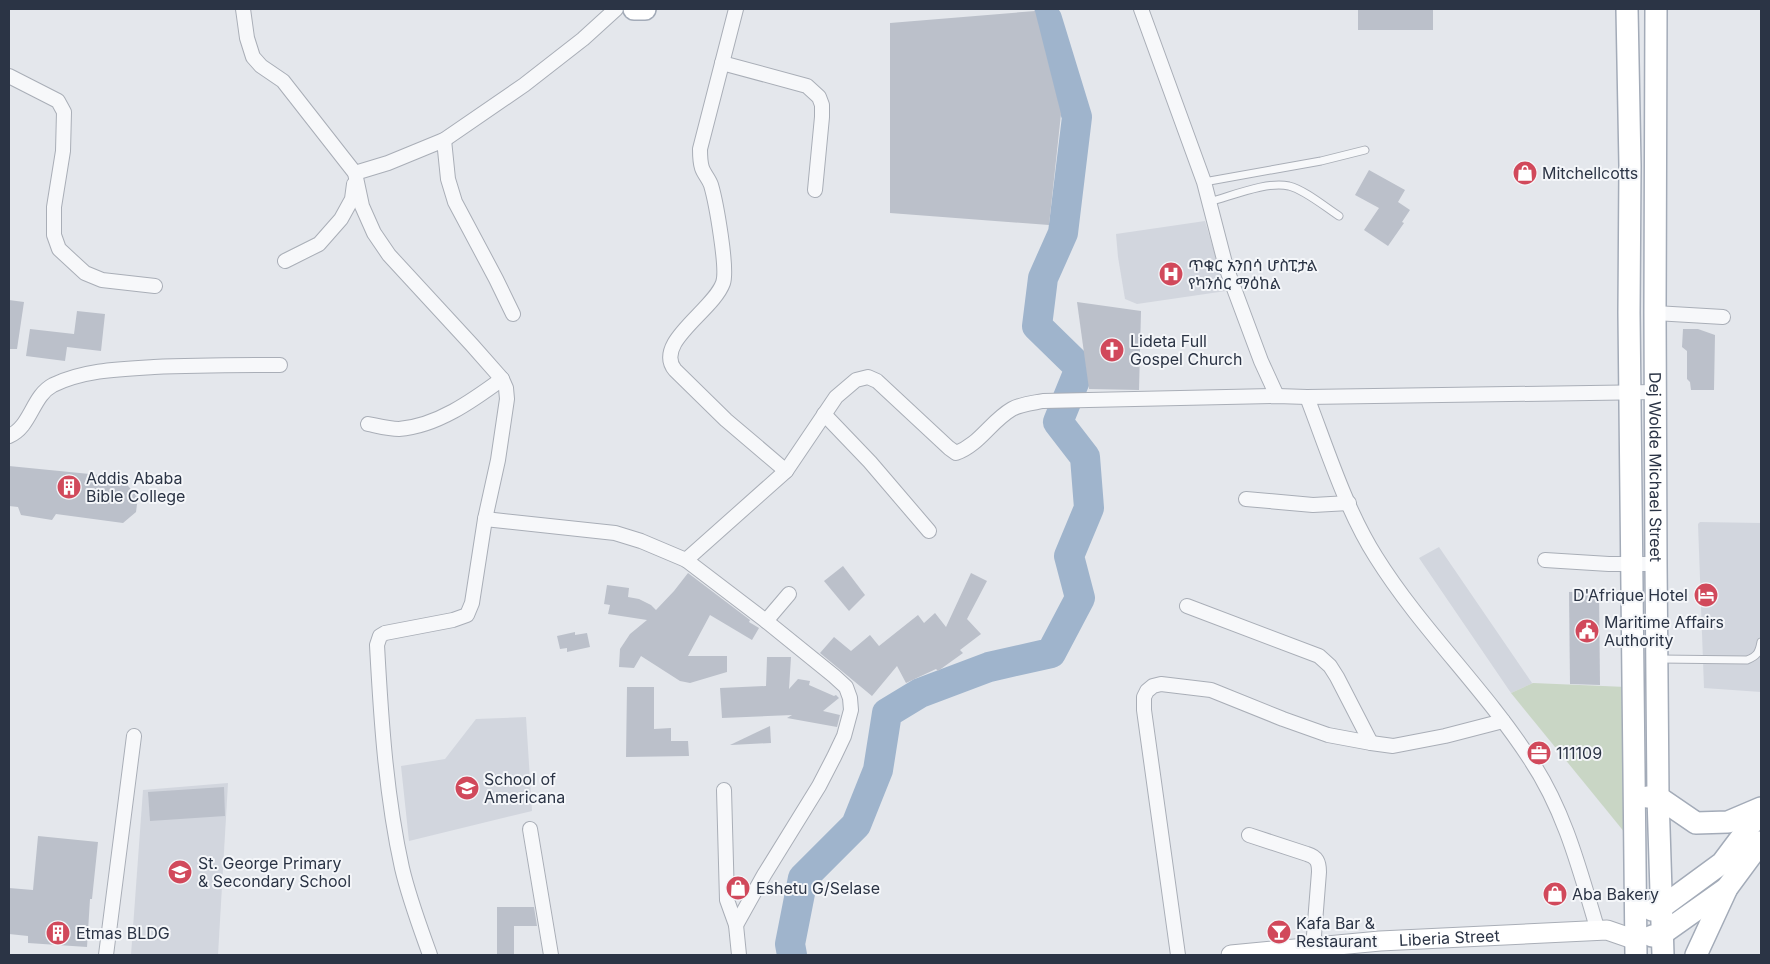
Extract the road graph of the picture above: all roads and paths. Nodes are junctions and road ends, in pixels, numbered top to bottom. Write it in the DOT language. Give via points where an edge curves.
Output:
graph roads {
  1 [pos="243,9"];
  2 [pos="616,9"];
  3 [pos="634,9"];
  4 [pos="640,9"];
  5 [pos="645,9"];
  6 [pos="736,9"];
  7 [pos="1142,9"];
  8 [pos="1627,9"];
  9 [pos="1656,9"];
  10 [pos="722,63"];
  11 [pos="9,76"];
  12 [pos="444,140"];
  13 [pos="1365,150"];
  14 [pos="355,173"];
  15 [pos="1204,182"];
  16 [pos="815,190"];
  17 [pos="1209,202"];
  18 [pos="1339,216"];
  19 [pos="285,261"];
  20 [pos="155,286"];
  21 [pos="1655,313"];
  22 [pos="513,314"];
  23 [pos="1723,316"];
  24 [pos="280,365"];
  25 [pos="502,379"];
  26 [pos="1630,392"];
  27 [pos="1656,392"];
  28 [pos="1277,396"];
  29 [pos="1307,397"];
  30 [pos="824,414"];
  31 [pos="368,424"];
  32 [pos="9,436"];
  33 [pos="786,471"];
  34 [pos="1246,499"];
  35 [pos="1349,503"];
  36 [pos="485,518"];
  37 [pos="929,531"];
  38 [pos="686,560"];
  39 [pos="1545,560"];
  40 [pos="1633,564"];
  41 [pos="1656,564"];
  42 [pos="789,594"];
  43 [pos="1187,606"];
  44 [pos="766,621"];
  45 [pos="1761,642"];
  46 [pos="1657,659"];
  47 [pos="1503,721"];
  48 [pos="134,736"];
  49 [pos="1372,743"];
  50 [pos="724,790"];
  51 [pos="1634,797"];
  52 [pos="1658,797"];
  53 [pos="1761,810"];
  54 [pos="530,829"];
  55 [pos="1249,835"];
  56 [pos="1761,842"];
  57 [pos="1727,888"];
  58 [pos="1662,907"];
  59 [pos="1636,915"];
  60 [pos="736,925"];
  61 [pos="1603,930"];
  62 [pos="1662,934"];
  63 [pos="1636,947"];
  64 [pos="1312,948"];
  65 [pos="106,955"];
  66 [pos="430,955"];
  67 [pos="551,955"];
  68 [pos="739,955"];
  69 [pos="1178,955"];
  70 [pos="1231,955"];
  71 [pos="1663,955"];
  72 [pos="1696,955"];
  1 -- 14 [label="street" via="253,57 283,81"];
  2 -- 12 [label="street" via="546,68"];
  3 -- 4 [label="main road"];
  4 -- 5 [label="main road"];
  6 -- 10 [label="street"];
  7 -- 15 [label="street"];
  8 -- 26 [label="main road, Dej Wolde Michael Street"];
  9 -- 21 [label="main road, Dej Wolde Michael Street"];
  10 -- 16 [label="street" via="807,86 819,97 822,117"];
  10 -- 33 [label="street" via="700,160 711,185 724,260 723,284 712,302 673,344 670,364 726,420"];
  11 -- 20 [label="street" via="58,100 64,112 63,150 54,207 54,235 59,249 85,273 102,280"];
  12 -- 14 [label="street"];
  12 -- 22 [label="street" via="448,179 455,202"];
  13 -- 15 [label="lane" via="1321,162"];
  14 -- 19 [label="street" via="352,199 341,218 319,244"];
  14 -- 25 [label="street" via="362,206 374,233 389,255"];
  15 -- 17 [label="street"];
  17 -- 18 [label="lane" via="1270,185 1289,186"];
  17 -- 28 [label="street" via="1226,267"];
  21 -- 23 [label="street"];
  21 -- 27 [label="main road, Dej Wolde Michael Street"];
  24 -- 32 [label="street" via="114,369 69,379 50,386 36,401 23,424"];
  25 -- 31 [label="street" via="472,400 422,424 396,429"];
  25 -- 36 [label="street" via="506,399 498,460"];
  26 -- 27 [label="street"];
  26 -- 29 [label="street"];
  26 -- 40 [label="main road, Dej Wolde Michael Street"];
  27 -- 41 [label="main road, Dej Wolde Michael Street"];
  28 -- 29 [label="street"];
  28 -- 30 [label="street" via="1043,401 1013,408 972,444 956,453 877,381 868,377 848,386"];
  29 -- 35 [label="street"];
  30 -- 33 [label="street"];
  30 -- 37 [label="street"];
  33 -- 38 [label="street"];
  34 -- 35 [label="street" via="1312,505"];
  35 -- 47 [label="street" via="1376,556 1402,594"];
  36 -- 38 [label="street" via="615,533"];
  36 -- 66 [label="street" via="472,603 467,615 385,633 377,645 382,722 402,869"];
  38 -- 44 [label="street"];
  39 -- 40 [label="street"];
  40 -- 41 [label="street"];
  40 -- 51 [label="main road, Dej Wolde Michael Street"];
  41 -- 46 [label="main road, Dej Wolde Michael Street"];
  42 -- 44 [label="street"];
  43 -- 49 [label="street" via="1319,656 1337,677"];
  44 -- 60 [label="street" via="846,687 851,710 844,736 819,786"];
  45 -- 46 [label="lane" via="1759,653 1747,660"];
  46 -- 52 [label="main road, Dej Wolde Michael Street"];
  47 -- 49 [label="street" via="1412,743 1393,746"];
  47 -- 61 [label="street" via="1531,759 1557,806"];
  48 -- 65 [label="street"];
  49 -- 69 [label="street" via="1328,734 1211,690 1161,684 1147,691 1144,710"];
  50 -- 60 [label="street" via="726,892"];
  51 -- 52 [label="main road"];
  51 -- 59 [label="main road, Dej Wolde Michael Street"];
  52 -- 53 [label="main road" via="1696,823 1728,822"];
  52 -- 58 [label="main road, Dej Wolde Michael Street"];
  53 -- 58 [label="main road" via="1722,863"];
  54 -- 67 [label="street"];
  55 -- 64 [label="street" via="1315,856 1318,860"];
  56 -- 57 [label="main road"];
  57 -- 62 [label="main road"];
  57 -- 72 [label="main road"];
  58 -- 59 [label="main road"];
  58 -- 62 [label="main road, Dej Wolde Michael Street"];
  59 -- 61 [label="street, Liberia Street"];
  59 -- 63 [label="main road, Dej Wolde Michael Street"];
  60 -- 68 [label="street"];
  61 -- 63 [label="street, Liberia Street"];
  61 -- 64 [label="street, Liberia Street" via="1380,941"];
  62 -- 63 [label="main road"];
  62 -- 71 [label="main road, Dej Wolde Michael Street"];
  64 -- 70 [label="street, Liberia Street"];
}
